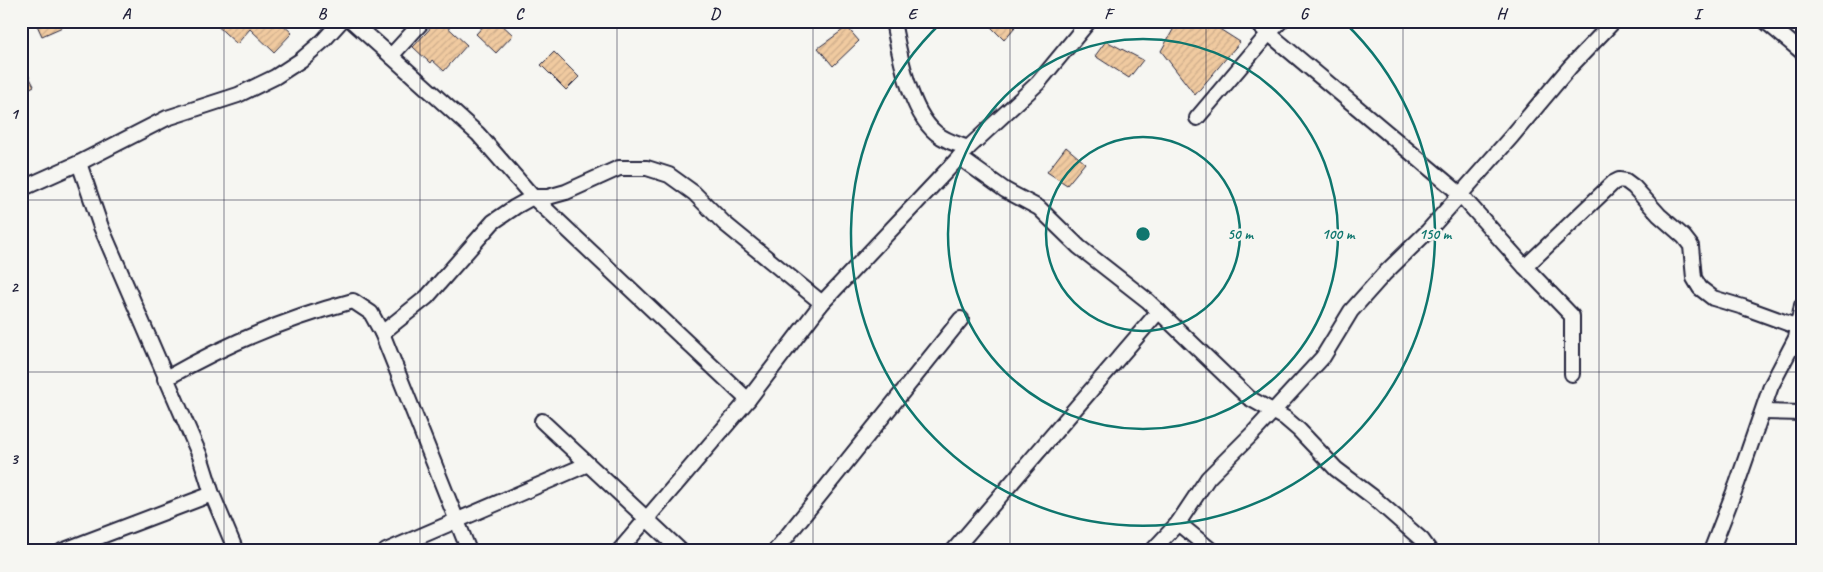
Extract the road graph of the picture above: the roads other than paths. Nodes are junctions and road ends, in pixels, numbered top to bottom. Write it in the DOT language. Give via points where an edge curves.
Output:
graph roads {
  1 [pos="341,21"];
  2 [pos="352,21"];
  3 [pos="423,21"];
  4 [pos="893,21"];
  5 [pos="1089,21"];
  6 [pos="1254,21"];
  7 [pos="1281,21"];
  8 [pos="1614,21"];
  9 [pos="1765,21"];
  10 [pos="1269,33"];
  11 [pos="1802,52"];
  12 [pos="391,56"];
  13 [pos="1197,118"];
  14 [pos="963,153"];
  15 [pos="79,163"];
  16 [pos="21,189"];
  17 [pos="1459,193"];
  18 [pos="533,197"];
  19 [pos="1525,267"];
  20 [pos="822,303"];
  21 [pos="1802,305"];
  22 [pos="1159,311"];
  23 [pos="960,319"];
  24 [pos="1798,327"];
  25 [pos="382,333"];
  26 [pos="1572,374"];
  27 [pos="165,379"];
  28 [pos="748,400"];
  29 [pos="1271,412"];
  30 [pos="1764,412"];
  31 [pos="1802,413"];
  32 [pos="542,421"];
  33 [pos="588,464"];
  34 [pos="212,494"];
  35 [pos="647,519"];
  36 [pos="457,520"];
  37 [pos="1178,523"];
  38 [pos="62,551"];
  39 [pos="236,551"];
  40 [pos="386,551"];
  41 [pos="469,551"];
  42 [pos="619,551"];
  43 [pos="681,551"];
  44 [pos="775,551"];
  45 [pos="953,551"];
  46 [pos="1152,551"];
  47 [pos="1212,551"];
  48 [pos="1430,551"];
  49 [pos="1711,551"];
  1 -- 15 [label="street" via="301,60 275,77 238,95 167,118"];
  2 -- 12 [label="street"];
  3 -- 12 [label="street"];
  4 -- 14 [label="street" via="902,68 918,109 936,133"];
  5 -- 14 [label="street" via="1038,83"];
  6 -- 10 [label="street"];
  7 -- 10 [label="street"];
  8 -- 17 [label="street"];
  9 -- 11 [label="street"];
  10 -- 13 [label="street"];
  10 -- 17 [label="street"];
  12 -- 18 [label="street" via="478,134"];
  14 -- 20 [label="street"];
  14 -- 22 [label="street" via="1005,190 1039,208 1079,247"];
  15 -- 16 [label="street"];
  15 -- 27 [label="street" via="101,227"];
  17 -- 19 [label="street"];
  17 -- 29 [label="street" via="1351,311 1323,357"];
  18 -- 20 [label="street" via="566,192 619,168 646,168 669,175"];
  18 -- 25 [label="street" via="494,222 427,297"];
  18 -- 28 [label="street"];
  19 -- 24 [label="street" via="1613,183 1626,180 1691,246 1694,278 1700,288 1713,298"];
  19 -- 26 [label="street" via="1572,316"];
  20 -- 28 [label="street"];
  21 -- 24 [label="street"];
  22 -- 29 [label="street" via="1249,398"];
  22 -- 45 [label="street"];
  23 -- 44 [label="street"];
  24 -- 30 [label="street" via="1796,338 1771,386"];
  25 -- 27 [label="street" via="371,313 353,301 225,348"];
  25 -- 36 [label="street"];
  27 -- 34 [label="street" via="200,456"];
  28 -- 35 [label="street"];
  29 -- 37 [label="street" via="1208,478"];
  29 -- 48 [label="street" via="1285,418 1299,430 1336,469 1373,497"];
  30 -- 31 [label="street"];
  30 -- 49 [label="street"];
  32 -- 33 [label="street"];
  33 -- 35 [label="street"];
  33 -- 36 [label="street"];
  34 -- 38 [label="street"];
  34 -- 39 [label="street"];
  35 -- 42 [label="street"];
  35 -- 43 [label="street"];
  36 -- 40 [label="street"];
  36 -- 41 [label="street"];
  37 -- 46 [label="street"];
  37 -- 47 [label="street"];
}
